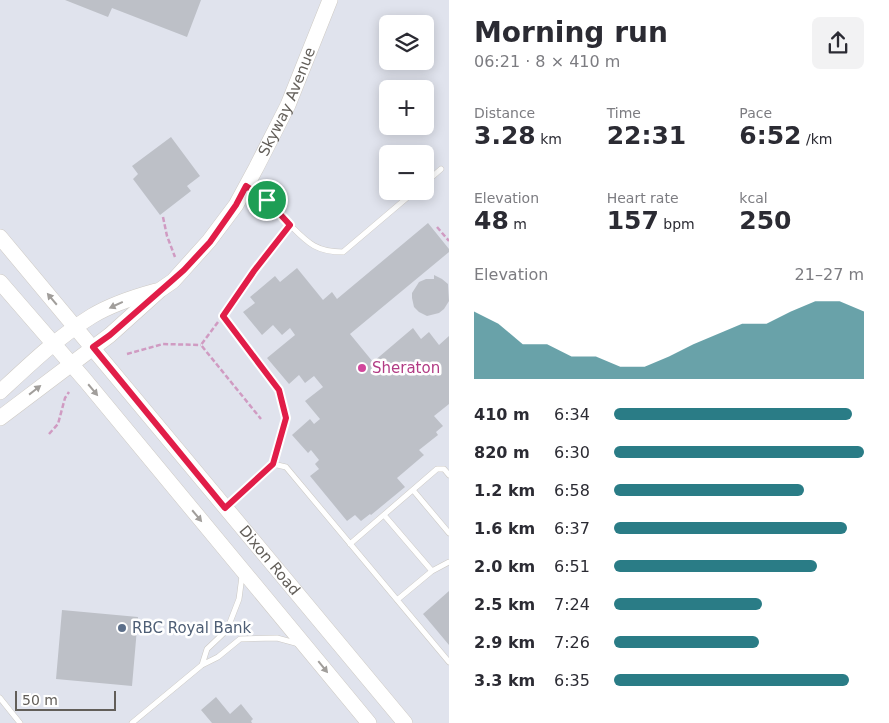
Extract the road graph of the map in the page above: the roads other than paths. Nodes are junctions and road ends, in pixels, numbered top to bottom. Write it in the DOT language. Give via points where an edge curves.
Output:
graph roads {
  1 [pos="330,0"];
  2 [pos="441,169"];
  3 [pos="434,175"];
  4 [pos="246,186"];
  5 [pos="404,200"];
  6 [pos="290,225"];
  7 [pos="0,236"];
  8 [pos="0,282"];
  9 [pos="160,290"];
  10 [pos="76,328"];
  11 [pos="52,344"];
  12 [pos="93,347"];
  13 [pos="70,364"];
  14 [pos="0,392"];
  15 [pos="0,418"];
  16 [pos="273,464"];
  17 [pos="449,475"];
  18 [pos="413,490"];
  19 [pos="225,508"];
  20 [pos="384,514"];
  21 [pos="449,533"];
  22 [pos="350,544"];
  23 [pos="449,562"];
  24 [pos="243,570"];
  25 [pos="432,571"];
  26 [pos="397,600"];
  27 [pos="307,647"];
  28 [pos="449,662"];
  29 [pos="202,665"];
  30 [pos="0,698"];
  31 [pos="20,723"];
  32 [pos="132,723"];
  33 [pos="369,723"];
  34 [pos="405,723"];
  1 -- 4 [label="main road, Skyway Avenue" via="288,105"];
  2 -- 3 [label="lane"];
  4 -- 6 [label="lane" via="267,200"];
  4 -- 9 [label="main road, Skyway Avenue" via="210,242"];
  5 -- 6 [label="lane" via="343,252 316,248"];
  6 -- 16 [label="lane" via="223,316 279,390 286,418"];
  10 -- 7 [label="main road, Dixon Road, one-way"];
  8 -- 11 [label="main road, Dixon Road"];
  9 -- 10 [label="main road, Skyway Avenue, one-way" via="130,298 92,316"];
  9 -- 12 [label="main road, Skyway Avenue"];
  10 -- 11 [label="main road, Skyway Avenue"];
  10 -- 12 [label="main road, Dixon Road"];
  11 -- 13 [label="main road, Dixon Road"];
  11 -- 14 [label="main road, Skyway Avenue"];
  12 -- 13 [label="main road, Skyway Avenue"];
  12 -- 19 [label="main road, Dixon Road"];
  15 -- 13 [label="main road, Skyway Avenue, one-way"];
  13 -- 24 [label="main road, Dixon Road, one-way"];
  16 -- 19 [label="lane"];
  16 -- 22 [label="lane" via="286,467"];
  17 -- 18 [label="lane" via="444,469 437,469"];
  18 -- 20 [label="lane"];
  18 -- 21 [label="lane"];
  19 -- 34 [label="main road, Dixon Road"];
  20 -- 22 [label="lane"];
  20 -- 25 [label="lane"];
  22 -- 26 [label="lane"];
  23 -- 25 [label="lane"];
  24 -- 27 [label="main road, Dixon Road"];
  24 -- 29 [label="lane" via="239,599 227,630 207,649"];
  25 -- 26 [label="lane"];
  26 -- 28 [label="lane"];
  27 -- 29 [label="lane" via="277,638 240,639"];
  27 -- 33 [label="main road, Dixon Road, one-way"];
  29 -- 32 [label="lane"];
  30 -- 31 [label="lane"];
}
